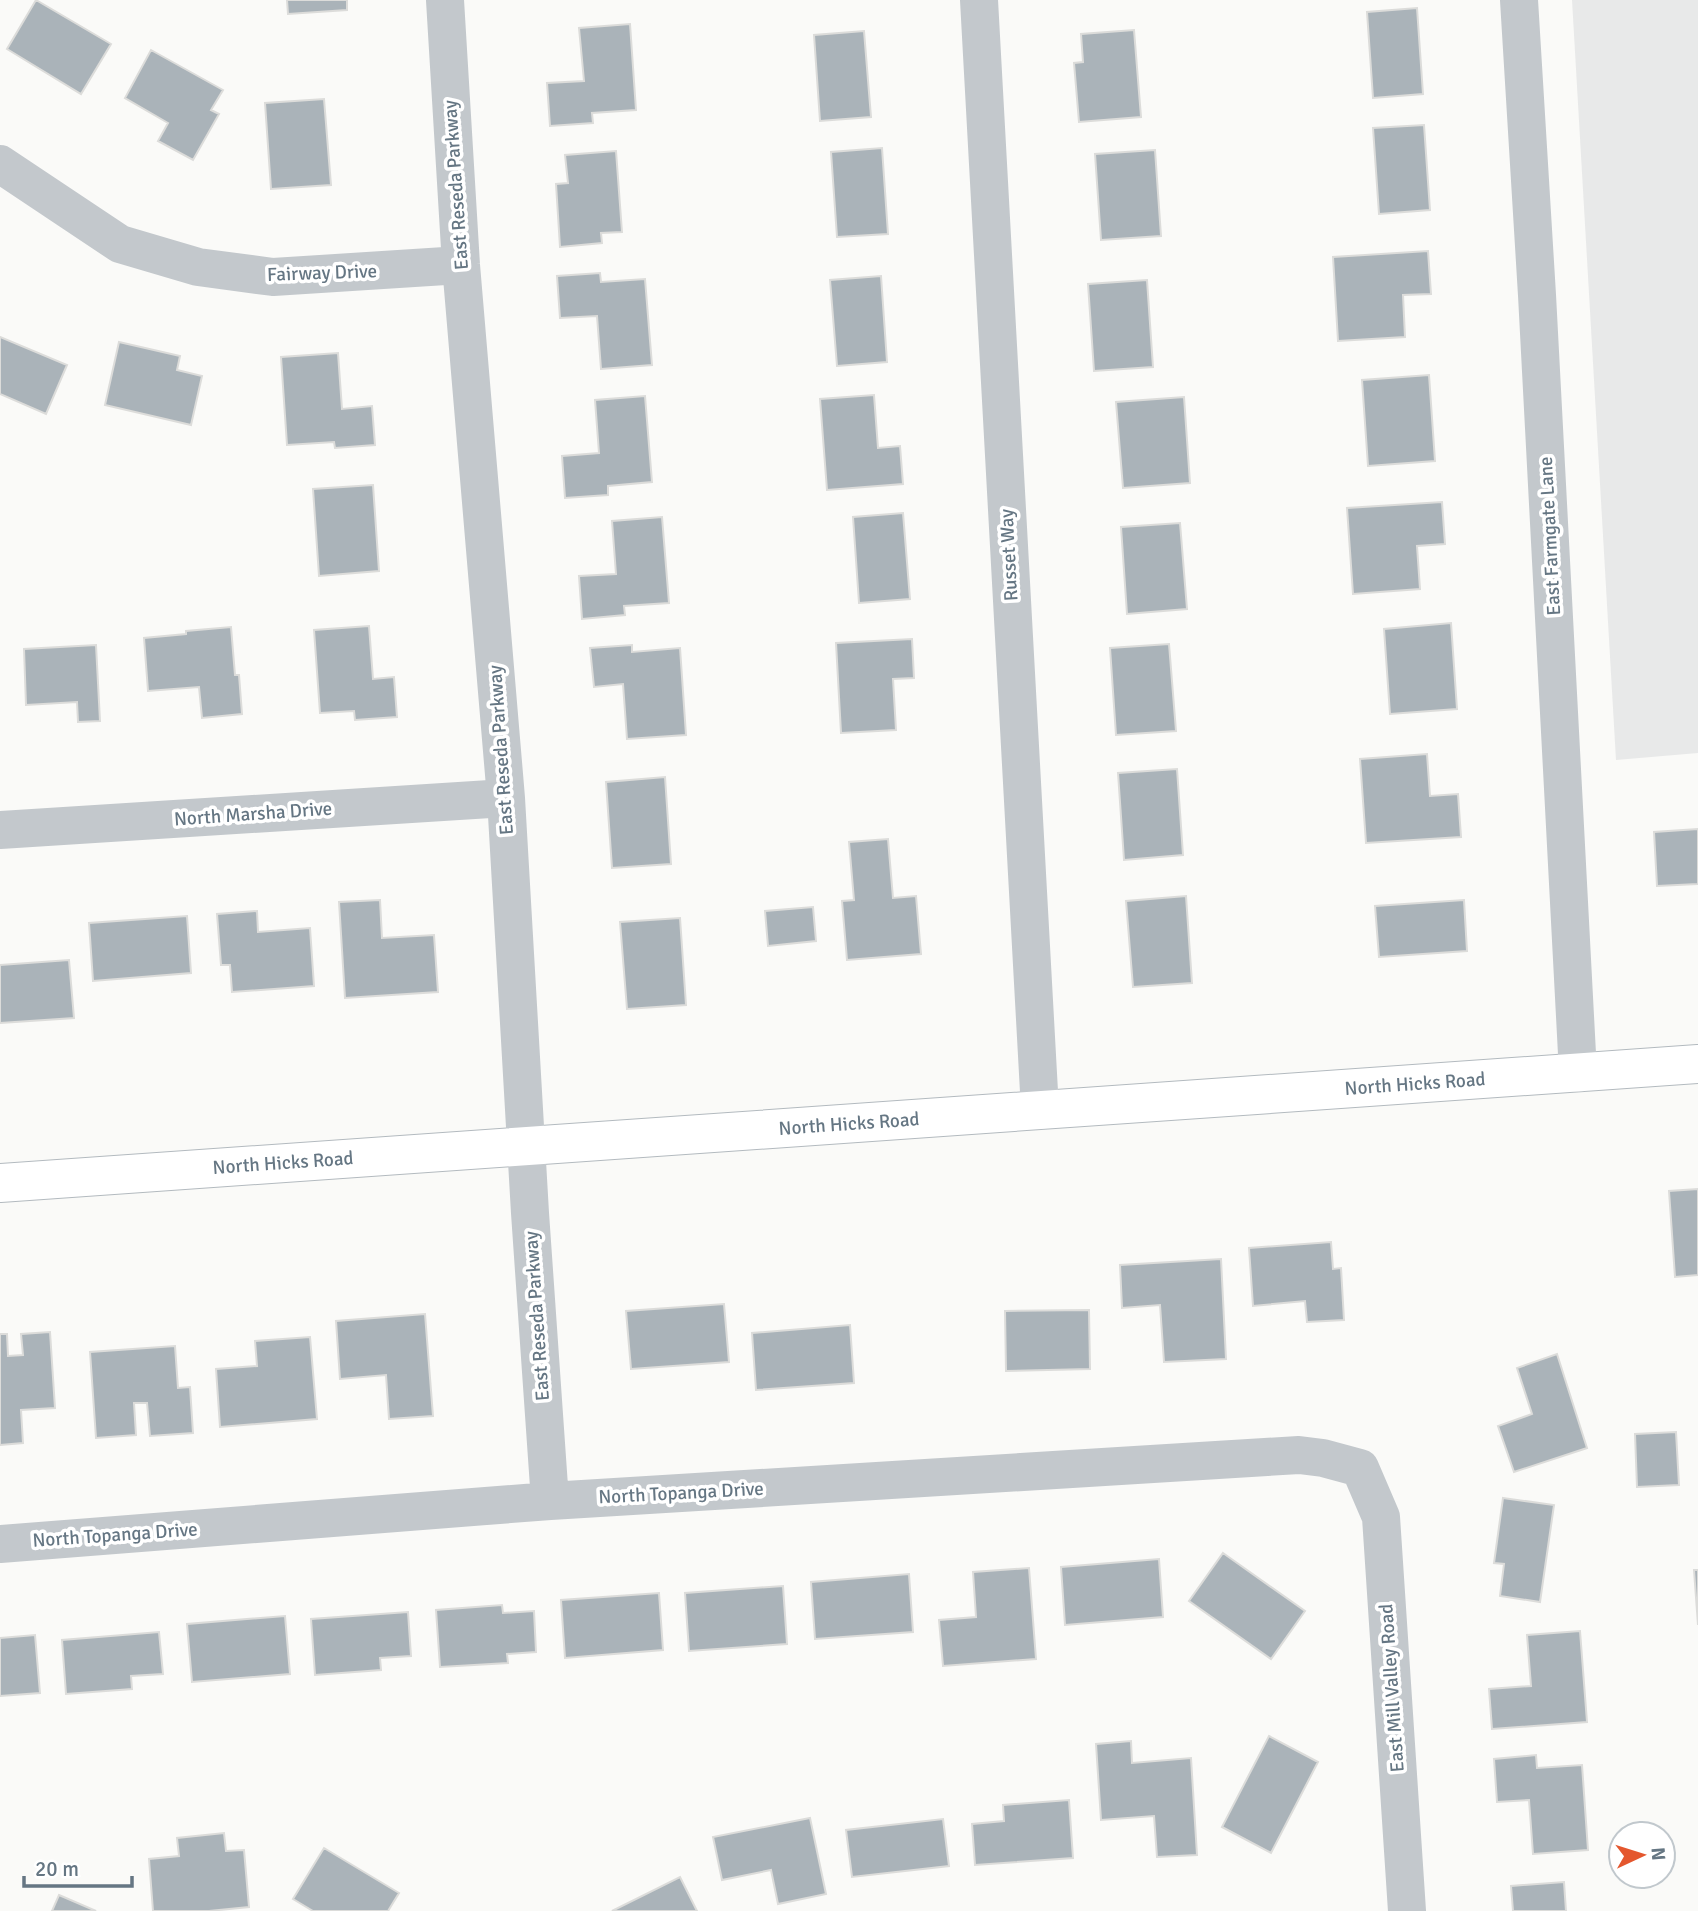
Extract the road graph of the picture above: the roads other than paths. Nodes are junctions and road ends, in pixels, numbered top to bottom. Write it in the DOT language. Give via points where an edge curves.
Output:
graph roads {
  1 [pos="445,0"];
  2 [pos="979,0"];
  3 [pos="1518,0"];
  4 [pos="0,164"];
  5 [pos="461,265"];
  6 [pos="506,798"];
  7 [pos="0,830"];
  8 [pos="1698,1064"];
  9 [pos="1578,1073"];
  10 [pos="1040,1110"];
  11 [pos="526,1146"];
  12 [pos="0,1183"];
  13 [pos="1360,1468"];
  14 [pos="550,1501"];
  15 [pos="0,1544"];
  16 [pos="1407,1911"];
  1 -- 5 [label="street, East Reseda Parkway"];
  2 -- 10 [label="street, Russet Way"];
  3 -- 9 [label="street, East Farmgate Lane"];
  4 -- 5 [label="street, Fairway Drive" via="120,244 198,267 273,276"];
  5 -- 6 [label="street, East Reseda Parkway"];
  6 -- 7 [label="street, North Marsha Drive"];
  6 -- 11 [label="street, East Reseda Parkway"];
  8 -- 9 [label="main road, North Hicks Road"];
  9 -- 10 [label="main road, North Hicks Road"];
  10 -- 11 [label="main road, North Hicks Road"];
  11 -- 12 [label="main road, North Hicks Road"];
  11 -- 14 [label="street, East Reseda Parkway"];
  13 -- 14 [label="street, North Topanga Drive" via="1299,1455"];
  13 -- 16 [label="street, East Mill Valley Road" via="1381,1517"];
  14 -- 15 [label="street, North Topanga Drive"];
}
